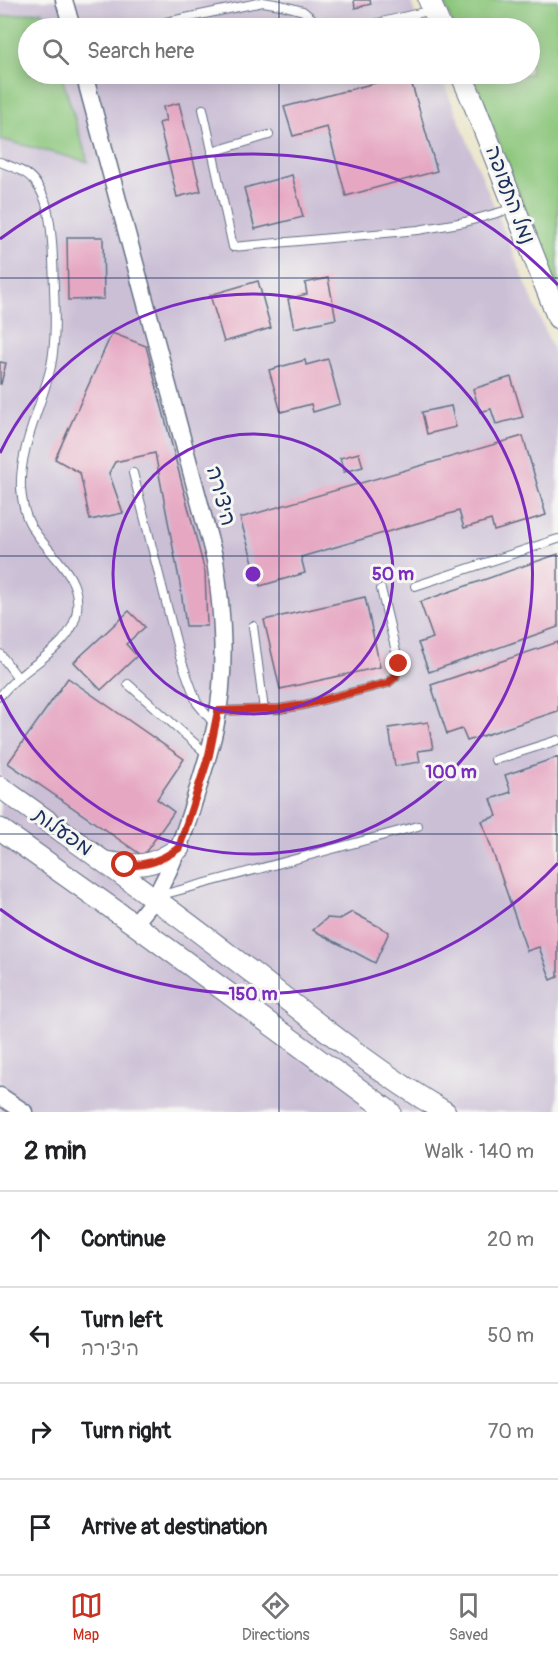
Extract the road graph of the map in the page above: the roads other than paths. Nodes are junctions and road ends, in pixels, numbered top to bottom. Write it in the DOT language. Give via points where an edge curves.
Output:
graph roads {
  1 [pos="64,0"];
  2 [pos="435,13"];
  3 [pos="69,18"];
  4 [pos="185,18"];
  5 [pos="312,18"];
  6 [pos="409,18"];
  7 [pos="87,84"];
  8 [pos="465,84"];
  9 [pos="203,109"];
  10 [pos="268,135"];
  11 [pos="212,152"];
  12 [pos="0,162"];
  13 [pos="515,208"];
  14 [pos="558,318"];
  15 [pos="133,473"];
  16 [pos="558,539"];
  17 [pos="415,586"];
  18 [pos="381,589"];
  19 [pos="253,626"];
  20 [pos="0,654"];
  21 [pos="18,678"];
  22 [pos="128,684"];
  23 [pos="0,687"];
  24 [pos="0,696"];
  25 [pos="264,710"];
  26 [pos="217,718"];
  27 [pos="558,741"];
  28 [pos="209,755"];
  29 [pos="495,760"];
  30 [pos="0,787"];
  31 [pos="418,826"];
  32 [pos="0,829"];
  33 [pos="179,848"];
  34 [pos="105,862"];
  35 [pos="154,897"];
  36 [pos="134,924"];
  37 [pos="0,1096"];
  38 [pos="24,1112"];
  39 [pos="390,1112"];
  40 [pos="445,1112"];
  1 -- 3 [label="street"];
  2 -- 6 [label="lane"];
  4 -- 5 [label="lane" via="263,2 303,11"];
  7 -- 26 [label="street, היצירה" via="215,560 223,645"];
  8 -- 13 [label="street, נמל התעופה"];
  9 -- 11 [label="lane"];
  10 -- 11 [label="lane"];
  11 -- 13 [label="lane" via="233,247 418,230"];
  12 -- 21 [label="lane" via="34,180 47,206 55,333 51,366 22,466 22,502 28,521 74,582 78,608 65,637"];
  13 -- 14 [label="street, נמל התעופה"];
  15 -- 26 [label="lane" via="180,657 197,703"];
  16 -- 17 [label="lane"];
  18 -- 25 [label="lane" via="399,664 395,677 388,683 304,705"];
  19 -- 25 [label="lane"];
  20 -- 21 [label="lane"];
  21 -- 23 [label="lane"];
  21 -- 24 [label="lane"];
  22 -- 28 [label="lane"];
  25 -- 26 [label="lane"];
  26 -- 28 [label="street, היצירה"];
  27 -- 29 [label="lane"];
  28 -- 33 [label="street, היצירה"];
  30 -- 34 [label="street, מפעלות"];
  31 -- 35 [label="lane"];
  32 -- 36 [label="street, מפעלות"];
  33 -- 34 [label="street" via="153,863 138,866"];
  33 -- 35 [label="street, היצירה"];
  34 -- 35 [label="street, מפעלות"];
  35 -- 36 [label="street, היצירה"];
  35 -- 40 [label="street, מפעלות" via="357,1053"];
  36 -- 39 [label="street, מפעלות"];
  37 -- 38 [label="street"];
}
